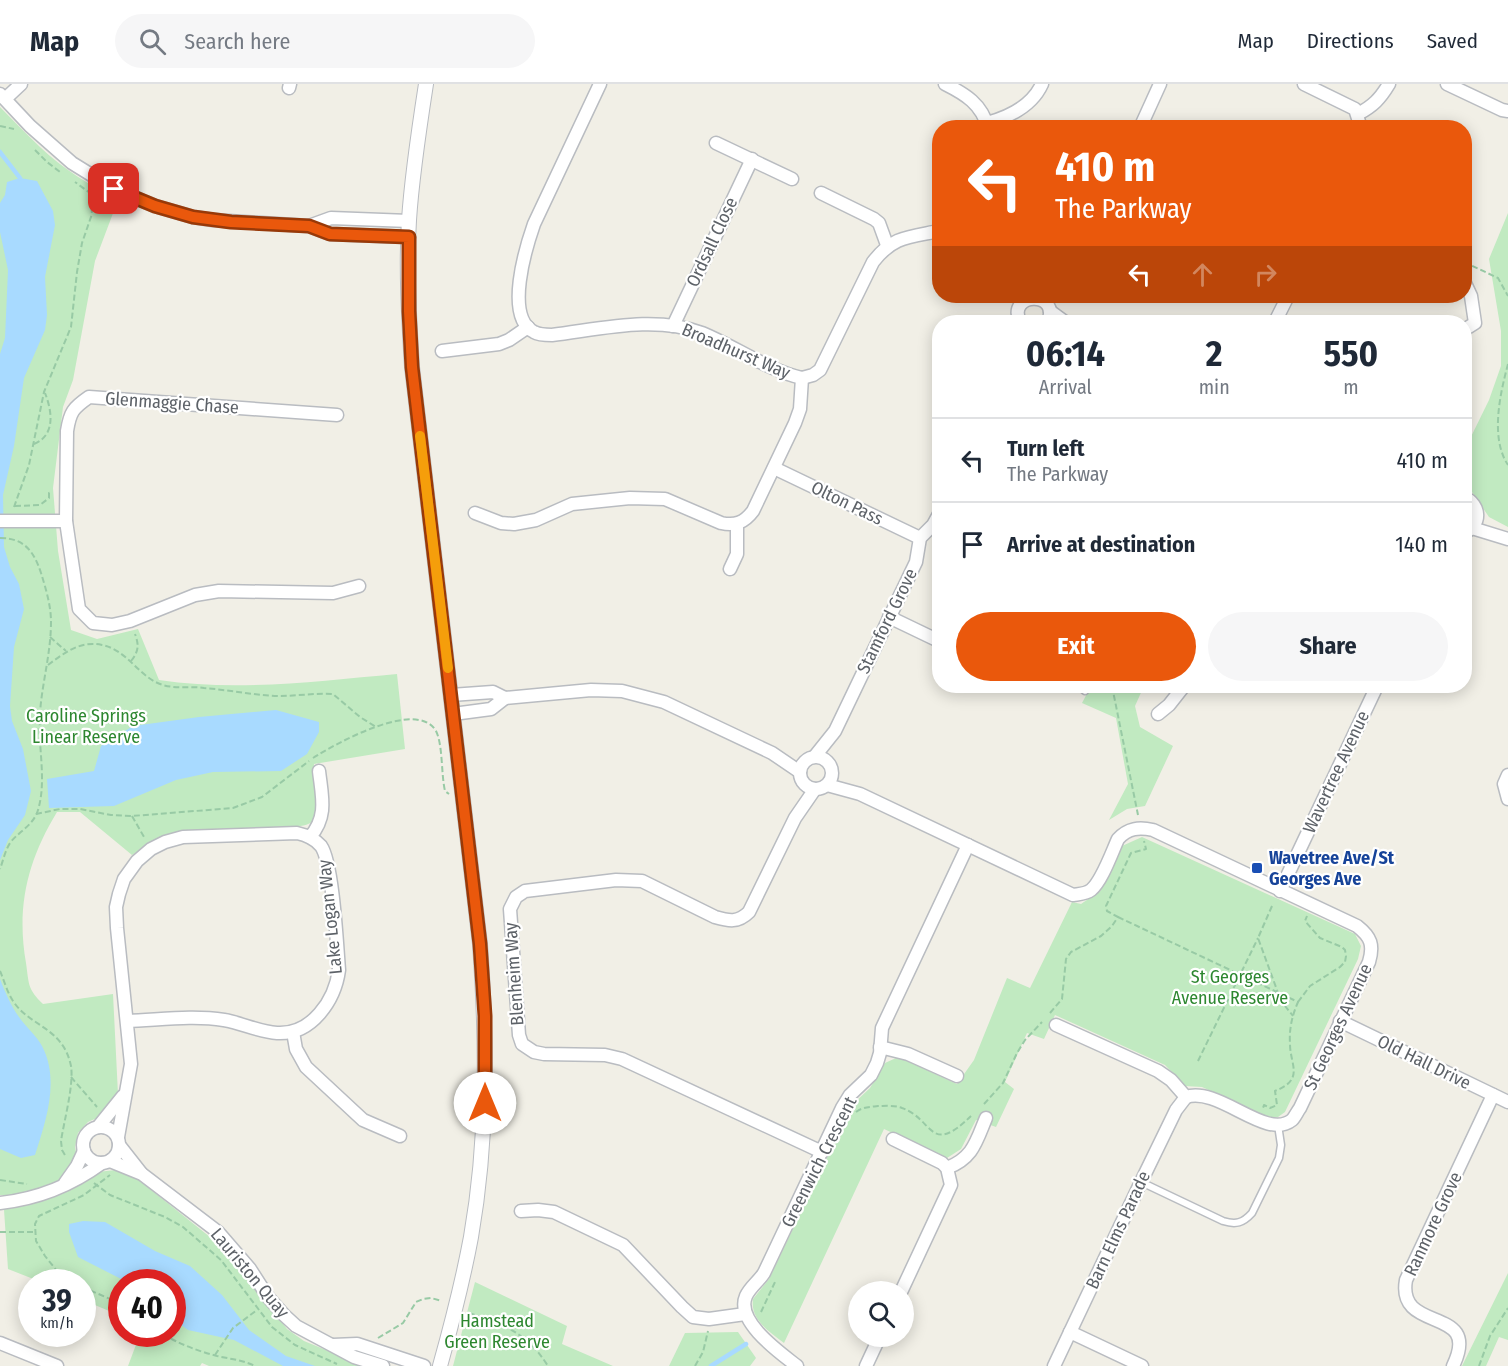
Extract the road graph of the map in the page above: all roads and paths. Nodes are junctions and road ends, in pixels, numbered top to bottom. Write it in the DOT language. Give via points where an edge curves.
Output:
graph roads {
  1 [pos="21,84"];
  2 [pos="426,84"];
  3 [pos="600,84"];
  4 [pos="945,84"];
  5 [pos="1042,84"];
  6 [pos="1161,84"];
  7 [pos="1304,84"];
  8 [pos="1389,84"];
  9 [pos="1447,84"];
  10 [pos="2,97"];
  11 [pos="1508,111"];
  12 [pos="1358,114"];
  13 [pos="986,120"];
  14 [pos="1000,120"];
  15 [pos="1144,120"];
  16 [pos="1360,120"];
  17 [pos="716,143"];
  18 [pos="34,149"];
  19 [pos="752,159"];
  20 [pos="63,174"];
  21 [pos="70,179"];
  22 [pos="792,179"];
  23 [pos="821,193"];
  24 [pos="409,221"];
  25 [pos="309,226"];
  26 [pos="932,233"];
  27 [pos="409,237"];
  28 [pos="888,245"];
  29 [pos="1472,266"];
  30 [pos="1508,296"];
  31 [pos="673,326"];
  32 [pos="528,327"];
  33 [pos="442,351"];
  34 [pos="1508,364"];
  35 [pos="802,378"];
  36 [pos="44,392"];
  37 [pos="337,415"];
  38 [pos="34,444"];
  39 [pos="1508,465"];
  40 [pos="774,468"];
  41 [pos="56,492"];
  42 [pos="1472,503"];
  43 [pos="9,507"];
  44 [pos="14,507"];
  45 [pos="475,513"];
  46 [pos="4,521"];
  47 [pos="66,521"];
  48 [pos="1472,521"];
  49 [pos="737,524"];
  50 [pos="932,526"];
  51 [pos="1472,526"];
  52 [pos="0,538"];
  53 [pos="920,538"];
  54 [pos="1507,538"];
  55 [pos="730,569"];
  56 [pos="359,586"];
  57 [pos="889,617"];
  58 [pos="133,627"];
  59 [pos="51,638"];
  60 [pos="932,638"];
  61 [pos="66,651"];
  62 [pos="131,661"];
  63 [pos="47,665"];
  64 [pos="1114,693"];
  65 [pos="1178,693"];
  66 [pos="1374,693"];
  67 [pos="451,695"];
  68 [pos="505,698"];
  69 [pos="453,714"];
  70 [pos="1158,714"];
  71 [pos="376,727"];
  72 [pos="835,731"];
  73 [pos="772,753"];
  74 [pos="810,758"];
  75 [pos="319,771"];
  76 [pos="1508,775"];
  77 [pos="818,778"];
  78 [pos="463,793"];
  79 [pos="1508,799"];
  80 [pos="36,814"];
  81 [pos="132,816"];
  82 [pos="1141,827"];
  83 [pos="310,837"];
  84 [pos="968,845"];
  85 [pos="151,849"];
  86 [pos="0,869"];
  87 [pos="1280,891"];
  88 [pos="1311,905"];
  89 [pos="1272,906"];
  90 [pos="1118,917"];
  91 [pos="1258,938"];
  92 [pos="0,971"];
  93 [pos="1241,975"];
  94 [pos="1278,993"];
  95 [pos="13,1001"];
  96 [pos="1298,1002"];
  97 [pos="1293,1016"];
  98 [pos="127,1021"];
  99 [pos="1340,1022"];
  100 [pos="1056,1025"];
  101 [pos="293,1032"];
  102 [pos="880,1047"];
  103 [pos="1198,1061"];
  104 [pos="957,1076"];
  105 [pos="126,1092"];
  106 [pos="1493,1095"];
  107 [pos="1186,1097"];
  108 [pos="1508,1102"];
  109 [pos="986,1118"];
  110 [pos="1257,1119"];
  111 [pos="852,1121"];
  112 [pos="1278,1124"];
  113 [pos="98,1127"];
  114 [pos="400,1136"];
  115 [pos="893,1139"];
  116 [pos="119,1141"];
  117 [pos="84,1150"];
  118 [pos="822,1152"];
  119 [pos="111,1163"];
  120 [pos="947,1168"];
  121 [pos="142,1174"];
  122 [pos="0,1180"];
  123 [pos="36,1182"];
  124 [pos="1141,1182"];
  125 [pos="65,1184"];
  126 [pos="0,1203"];
  127 [pos="521,1211"];
  128 [pos="0,1232"];
  129 [pos="35,1232"];
  130 [pos="55,1269"];
  131 [pos="776,1281"];
  132 [pos="906,1281"];
  133 [pos="456,1307"];
  134 [pos="1508,1308"];
  135 [pos="258,1309"];
  136 [pos="745,1314"];
  137 [pos="405,1318"];
  138 [pos="709,1325"];
  139 [pos="753,1326"];
  140 [pos="717,1330"];
  141 [pos="1070,1332"];
  142 [pos="0,1343"];
  143 [pos="186,1345"];
  144 [pos="333,1345"];
  145 [pos="875,1347"];
  146 [pos="215,1355"];
  147 [pos="57,1366"];
  148 [pos="255,1366"];
  149 [pos="382,1366"];
  150 [pos="424,1366"];
  151 [pos="440,1366"];
  152 [pos="548,1366"];
  153 [pos="695,1366"];
  154 [pos="796,1366"];
  155 [pos="866,1366"];
  156 [pos="1054,1366"];
  157 [pos="1142,1366"];
  158 [pos="1453,1366"];
  159 [pos="1479,1366"];
  1 -- 10 [label="street"];
  2 -- 24 [label="street"];
  3 -- 32 [label="street" via="526,246 520,309"];
  4 -- 13 [label="street" via="971,99"];
  5 -- 14 [label="street" via="1029,103"];
  6 -- 15 [label="street"];
  7 -- 12 [label="street"];
  8 -- 12 [label="street" via="1373,106"];
  9 -- 11 [label="street"];
  10 -- 25 [label="street" via="65,158 131,197 193,217"];
  12 -- 16 [label="street"];
  17 -- 19 [label="street"];
  18 -- 20 [label="path"];
  19 -- 22 [label="street"];
  19 -- 31 [label="street, Ordsall Close"];
  21 -- 36 [label="path" via="90,193 92,214 82,243 71,327"];
  23 -- 28 [label="street" via="874,219"];
  24 -- 25 [label="street" via="331,218"];
  24 -- 27 [label="street"];
  25 -- 27 [label="street" via="330,234"];
  26 -- 28 [label="street"];
  27 -- 67 [label="street" via="412,367"];
  28 -- 35 [label="street, Broadhurst Way" via="873,262 820,370"];
  29 -- 30 [label="path" via="1498,278"];
  31 -- 32 [label="street, Broadhurst Way" via="630,325 552,335 541,335"];
  31 -- 35 [label="street, Broadhurst Way" via="703,334"];
  32 -- 33 [label="street" via="499,344"];
  34 -- 39 [label="path" via="1499,431 1499,447"];
  35 -- 40 [label="street" via="800,409"];
  36 -- 38 [label="path"];
  36 -- 38 [label="path" via="51,429 43,441"];
  37 -- 47 [label="street, Glenmaggie Chase" via="89,398 76,406 69,417"];
  38 -- 44 [label="path"];
  40 -- 49 [label="street" via="753,512"];
  40 -- 53 [label="street, Olton Pass"];
  41 -- 44 [label="path" via="49,493 40,505"];
  42 -- 48 [label="street"];
  43 -- 44 [label="path"];
  45 -- 49 [label="street" via="501,524 514,524 536,520 572,504 665,499 721,523"];
  46 -- 47 [label="street"];
  47 -- 56 [label="street, Glenmaggie Chase" via="80,609 93,623 112,625 130,621 195,595 219,591 333,593"];
  49 -- 55 [label="street" via="736,554"];
  50 -- 53 [label="street, Stamford Grove"];
  51 -- 54 [label="street"];
  52 -- 59 [label="path" via="26,546 35,556 45,587"];
  53 -- 57 [label="street, Stamford Grove" via="916,562"];
  57 -- 60 [label="street"];
  57 -- 72 [label="street, Stamford Grove"];
  58 -- 62 [label="path" via="138,645"];
  59 -- 61 [label="path"];
  59 -- 63 [label="path"];
  61 -- 62 [label="path" via="102,644"];
  61 -- 63 [label="path"];
  62 -- 71 [label="path" via="166,686 280,696 333,694"];
  63 -- 80 [label="path" via="40,712 41,785"];
  64 -- 82 [label="path"];
  65 -- 70 [label="street"];
  66 -- 87 [label="street, Wavertree Avenue"];
  67 -- 68 [label="street" via="493,692"];
  67 -- 69 [label="street"];
  68 -- 69 [label="street" via="491,709"];
  68 -- 73 [label="street" via="622,691 664,702"];
  69 -- 78 [label="street"];
  71 -- 78 [label="path" via="394,721 428,722 439,737 445,791"];
  71 -- 81 [label="path" via="327,749 262,797 232,808"];
  72 -- 74 [label="street, Stamford Grove"];
  72 -- 77 [label="street, Stamford Grove"];
  73 -- 74 [label="street"];
  73 -- 77 [label="street"];
  74 -- 77 [label="street, Stamford Grove"];
  74 -- 77 [label="street" via="825,759"];
  75 -- 83 [label="street, Lake Logan Way" via="323,811 321,823"];
  76 -- 79 [label="street" via="1504,784"];
  77 -- 84 [label="street"];
  77 -- 118 [label="street, Blenheim Way" via="749,912 737,921 715,916 642,881 616,880 520,893 510,909 522,1044 544,1054 622,1059"];
  78 -- 133 [label="street" via="480,944 485,1103 471,1236"];
  80 -- 81 [label="path" via="80,809"];
  80 -- 86 [label="path" via="9,844"];
  81 -- 85 [label="path"];
  82 -- 84 [label="street" via="1118,839 1091,890 1073,895"];
  82 -- 87 [label="street, St Georges Avenue"];
  82 -- 90 [label="path" via="1146,849 1131,853 1106,906 1107,911"];
  83 -- 85 [label="street, Lake Logan Way" via="297,833 183,837"];
  83 -- 101 [label="street, Lake Logan Way" via="320,845 328,865 339,970 328,1005"];
  84 -- 102 [label="street, Greenwich Crescent" via="882,1028"];
  85 -- 98 [label="street, Lake Logan Way" via="136,861 124,879 116,907"];
  87 -- 88 [label="street, St Georges Avenue"];
  88 -- 96 [label="path" via="1305,921 1320,938 1342,947 1346,956 1340,967 1310,986"];
  88 -- 99 [label="street, St Georges Avenue" via="1357,926 1371,941 1369,962"];
  89 -- 91 [label="path"];
  90 -- 93 [label="path"];
  90 -- 111 [label="path" via="1101,936 1071,952 1066,959 1060,1004 1025,1040 1003,1083 956,1131 932,1131 903,1108 894,1106 861,1108"];
  91 -- 93 [label="path"];
  91 -- 94 [label="path"];
  92 -- 95 [label="path"];
  93 -- 94 [label="path"];
  93 -- 103 [label="path"];
  94 -- 96 [label="path"];
  94 -- 97 [label="path"];
  96 -- 97 [label="path"];
  97 -- 110 [label="path" via="1293,1075 1275,1091 1277,1105 1264,1105"];
  98 -- 101 [label="street" via="206,1018 267,1032"];
  98 -- 105 [label="street, Lake Logan Way" via="131,1064"];
  99 -- 106 [label="street, Old Hall Drive"];
  99 -- 112 [label="street, St Georges Avenue" via="1300,1108 1292,1120"];
  100 -- 107 [label="street" via="1158,1071"];
  101 -- 114 [label="street" via="296,1049 306,1067 363,1120"];
  102 -- 104 [label="street" via="908,1054"];
  102 -- 118 [label="street, Greenwich Crescent" via="878,1063 850,1095"];
  105 -- 113 [label="street, Lake Logan Way"];
  105 -- 116 [label="street, Lake Logan Way"];
  106 -- 108 [label="street, Old Hall Drive"];
  106 -- 158 [label="street, Ranmore Grove" via="1404,1290 1410,1306 1456,1332 1461,1348"];
  107 -- 110 [label="street" via="1212,1097"];
  107 -- 124 [label="street, Barn Elms Parade"];
  109 -- 120 [label="street" via="972,1151"];
  110 -- 112 [label="street"];
  112 -- 124 [label="lane" via="1279,1158 1252,1213 1238,1224 1223,1221"];
  113 -- 116 [label="street" via="110,1128"];
  113 -- 117 [label="street" via="87,1133"];
  115 -- 120 [label="street"];
  116 -- 119 [label="street"];
  116 -- 121 [label="street, Lauriston Quay"];
  117 -- 119 [label="street" via="91,1160"];
  117 -- 125 [label="street"];
  118 -- 136 [label="street, Greenwich Crescent" via="764,1273 746,1296"];
  119 -- 121 [label="street, Lauriston Quay"];
  119 -- 125 [label="street"];
  119 -- 129 [label="path" via="84,1195 39,1216"];
  120 -- 132 [label="street" via="951,1185 948,1194"];
  121 -- 144 [label="street, Lauriston Quay" via="218,1232 268,1297 296,1326"];
  122 -- 123 [label="path"];
  124 -- 141 [label="street, Barn Elms Parade"];
  125 -- 126 [label="street" via="24,1200"];
  127 -- 138 [label="street" via="554,1212 623,1245 681,1307"];
  128 -- 129 [label="path"];
  129 -- 130 [label="path" via="36,1241"];
  131 -- 139 [label="path"];
  133 -- 137 [label="path" via="423,1299 416,1302"];
  133 -- 151 [label="street"];
  133 -- 152 [label="path" via="514,1330 539,1352"];
  134 -- 159 [label="path" via="1490,1336"];
  135 -- 146 [label="path" via="233,1328"];
  136 -- 138 [label="street"];
  136 -- 139 [label="street"];
  138 -- 140 [label="path"];
  138 -- 153 [label="path" via="703,1352"];
  139 -- 154 [label="street"];
  141 -- 156 [label="street, Barn Elms Parade"];
  141 -- 157 [label="street"];
  142 -- 147 [label="street"];
  143 -- 146 [label="path"];
  144 -- 149 [label="street, Lauriston Quay"];
  144 -- 150 [label="street, Lauriston Quay" via="357,1344"];
  145 -- 155 [label="street"];
  146 -- 148 [label="path"];
}
